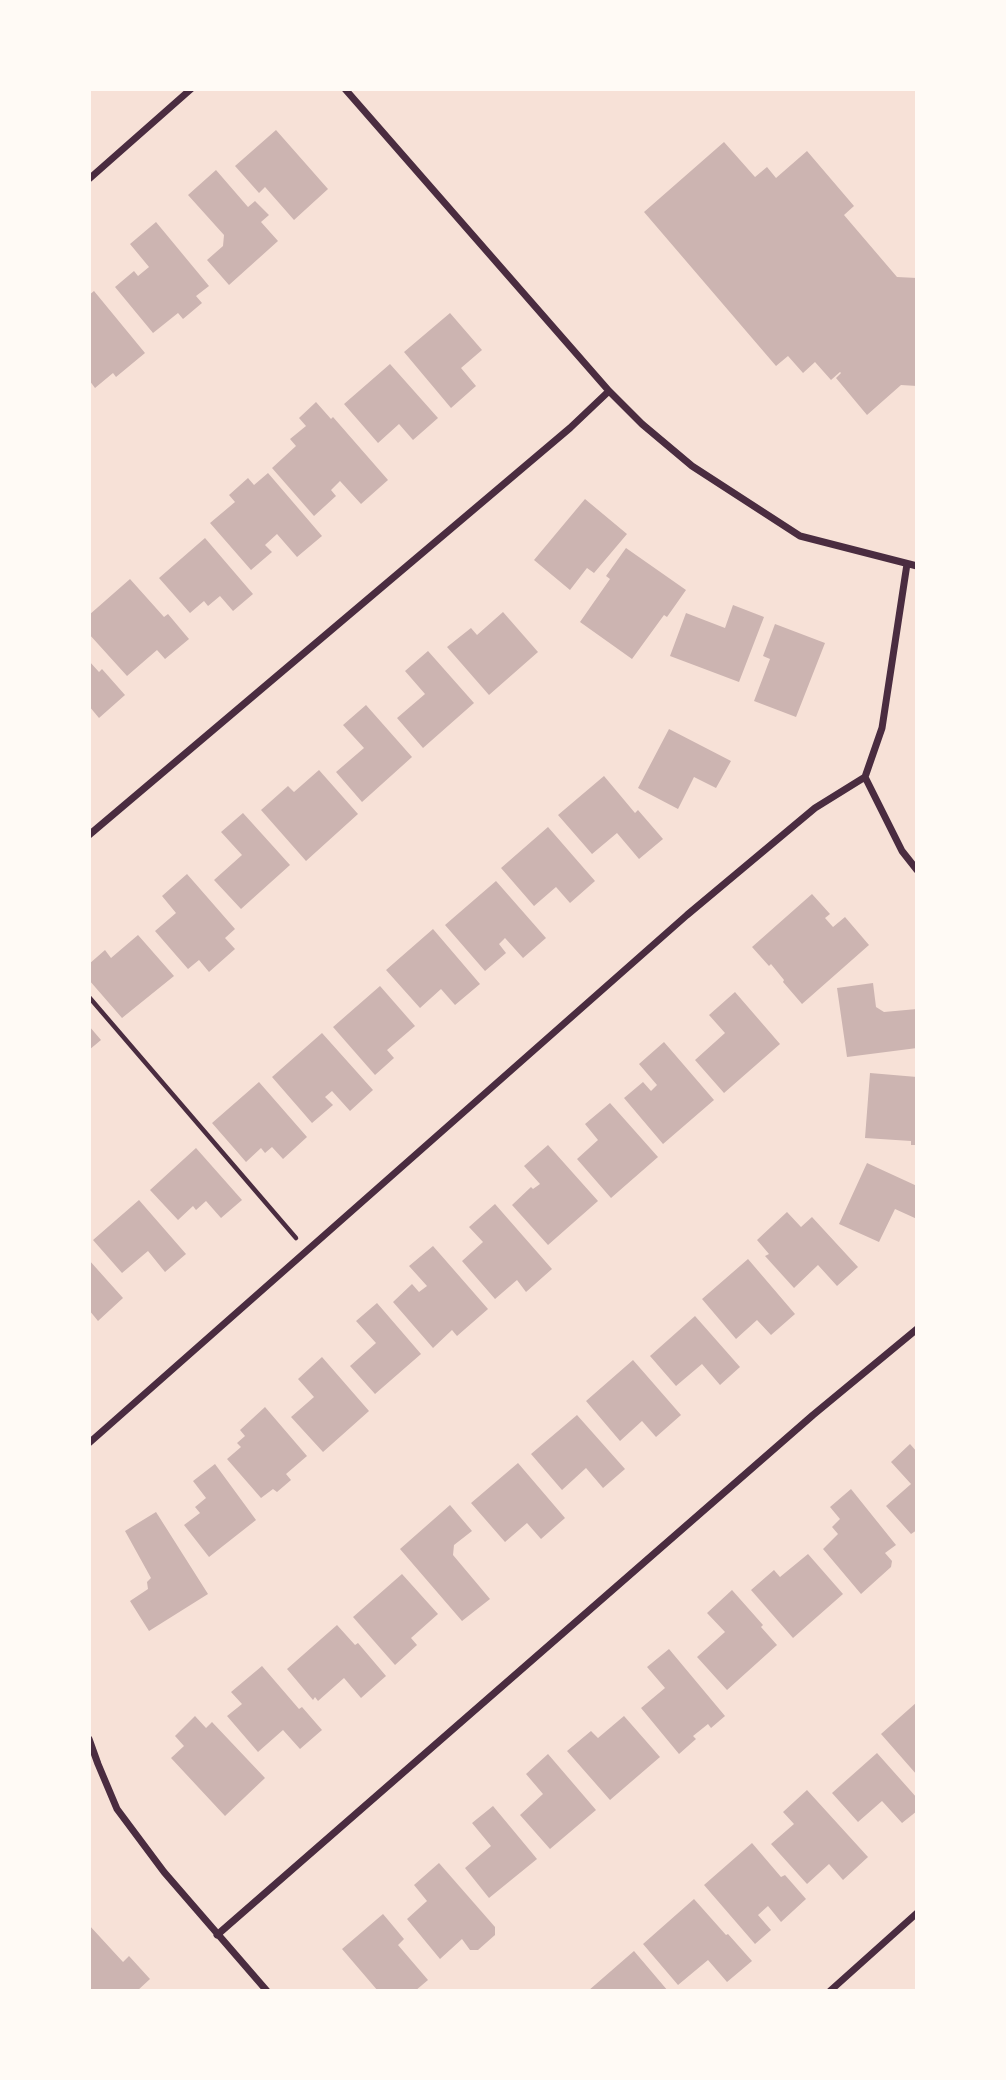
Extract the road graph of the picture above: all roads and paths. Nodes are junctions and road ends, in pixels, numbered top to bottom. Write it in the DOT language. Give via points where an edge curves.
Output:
graph roads {
  1 [pos="191,89"];
  2 [pos="345,89"];
  3 [pos="89,179"];
  4 [pos="609,391"];
  5 [pos="906,564"];
  6 [pos="917,566"];
  7 [pos="865,777"];
  8 [pos="89,835"];
  9 [pos="917,870"];
  10 [pos="89,997"];
  11 [pos="307,1251"];
  12 [pos="917,1329"];
  13 [pos="89,1443"];
  14 [pos="89,1739"];
  15 [pos="917,1913"];
  16 [pos="217,1935"];
  17 [pos="267,1991"];
  18 [pos="830,1991"];
  1 -- 3 [label="street"];
  2 -- 4 [label="street"];
  4 -- 5 [label="street" via="692,466 800,536"];
  4 -- 8 [label="street"];
  5 -- 6 [label="street"];
  5 -- 7 [label="street" via="882,728"];
  7 -- 9 [label="street" via="902,851"];
  7 -- 11 [label="street" via="815,808 687,915"];
  10 -- 11 [label="path"];
  11 -- 13 [label="street"];
  12 -- 16 [label="street"];
  14 -- 16 [label="street" via="117,1809"];
  15 -- 18 [label="street"];
  16 -- 17 [label="street"];
}
